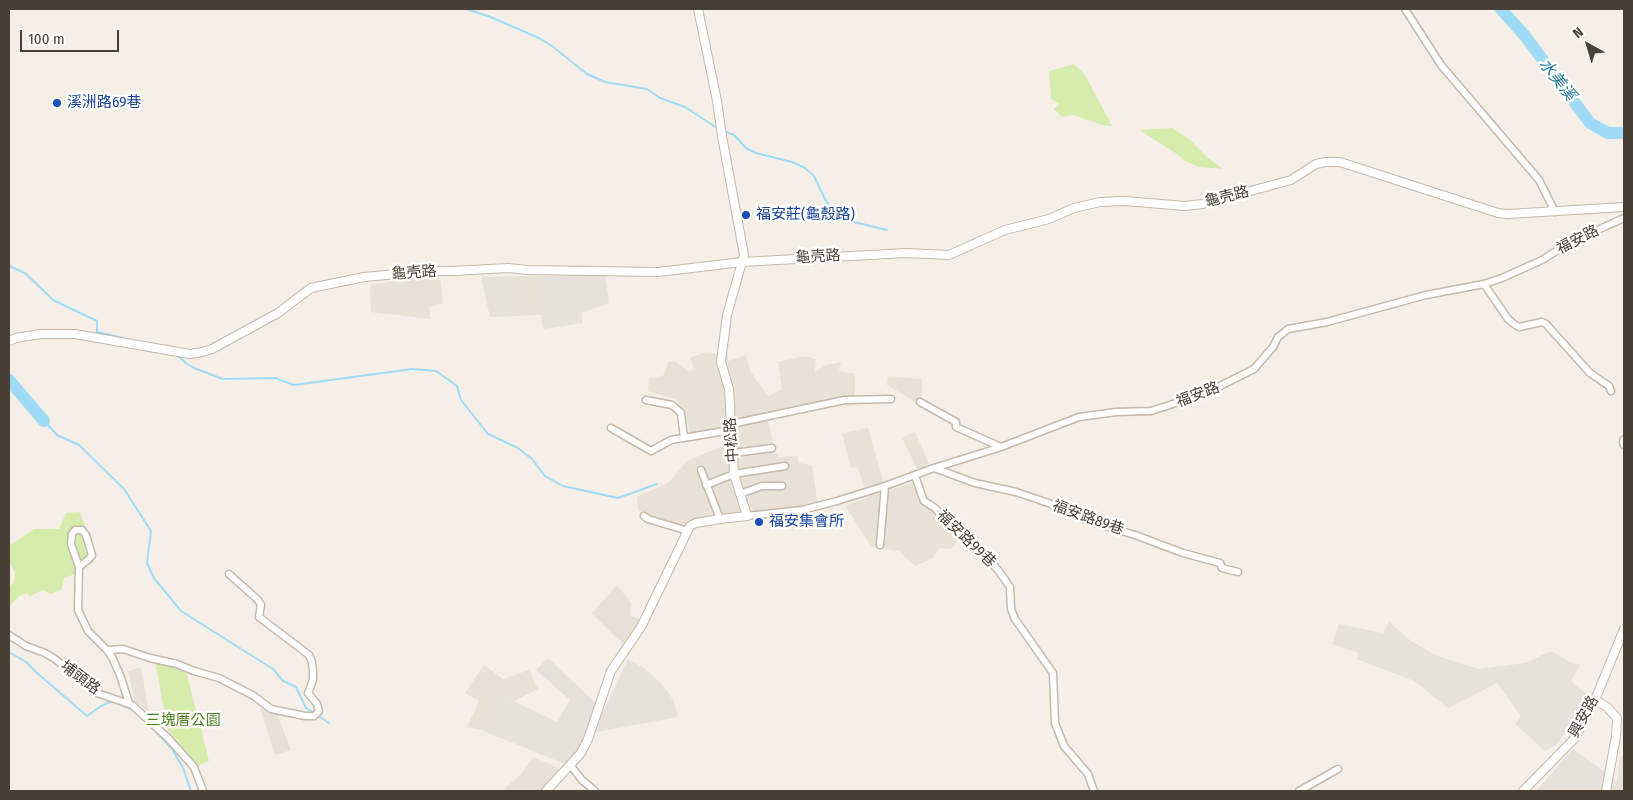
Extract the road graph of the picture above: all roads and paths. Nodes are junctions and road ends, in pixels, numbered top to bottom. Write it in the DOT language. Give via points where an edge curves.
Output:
graph roads {
  1 [pos="698,9"];
  2 [pos="1405,9"];
  3 [pos="1624,207"];
  4 [pos="1555,212"];
  5 [pos="1624,218"];
  6 [pos="742,262"];
  7 [pos="1484,284"];
  8 [pos="9,341"];
  9 [pos="1611,391"];
  10 [pos="890,399"];
  11 [pos="646,400"];
  12 [pos="920,402"];
  13 [pos="731,427"];
  14 [pos="611,428"];
  15 [pos="684,438"];
  16 [pos="1624,438"];
  17 [pos="1624,444"];
  18 [pos="1001,447"];
  19 [pos="772,448"];
  20 [pos="734,453"];
  21 [pos="785,466"];
  22 [pos="934,468"];
  23 [pos="701,470"];
  24 [pos="734,474"];
  25 [pos="914,476"];
  26 [pos="706,485"];
  27 [pos="782,486"];
  28 [pos="885,486"];
  29 [pos="740,494"];
  30 [pos="644,516"];
  31 [pos="746,516"];
  32 [pos="720,518"];
  33 [pos="688,531"];
  34 [pos="880,545"];
  35 [pos="79,567"];
  36 [pos="1238,572"];
  37 [pos="229,574"];
  38 [pos="1624,629"];
  39 [pos="9,636"];
  40 [pos="107,650"];
  41 [pos="1595,700"];
  42 [pos="130,703"];
  43 [pos="571,766"];
  44 [pos="1338,769"];
  45 [pos="203,791"];
  46 [pos="546,791"];
  47 [pos="595,791"];
  48 [pos="1094,791"];
  49 [pos="1299,791"];
  50 [pos="1523,791"];
  51 [pos="1606,791"];
  1 -- 6 [label="street, 中松路" via="742,239"];
  2 -- 4 [label="street" via="1441,65 1538,180"];
  3 -- 4 [label="street, 龜壳路"];
  4 -- 6 [label="street, 龜壳路" via="1498,213 1340,162 1326,162 1316,164 1291,180 1203,204 1185,206 1125,201 1074,208 1049,219 1006,230 949,255 906,253"];
  5 -- 7 [label="street, 福安路" via="1542,260"];
  6 -- 8 [label="street, 龜壳路" via="658,272 508,268 364,277 311,288 271,317 212,349 190,354 75,334 40,334"];
  6 -- 13 [label="street, 中松路" via="727,315 721,362 729,389"];
  7 -- 9 [label="street" via="1508,319 1519,327 1546,324 1590,373"];
  7 -- 18 [label="street, 福安路" via="1288,329 1278,337 1254,370 1204,394 1151,411 1079,417"];
  10 -- 13 [label="street" via="845,400"];
  11 -- 15 [label="street" via="672,405 681,413"];
  12 -- 18 [label="street" via="956,422 956,427"];
  13 -- 15 [label="street"];
  13 -- 20 [label="street, 中松路"];
  14 -- 15 [label="street" via="651,451 671,440"];
  16 -- 17 [label="street"];
  18 -- 22 [label="street, 福安路"];
  19 -- 20 [label="street"];
  20 -- 24 [label="street, 中松路"];
  21 -- 24 [label="street"];
  22 -- 25 [label="street, 福安路"];
  22 -- 36 [label="street, 福安路89巷" via="975,483 1016,492 1085,520 1220,563 1222,568"];
  23 -- 26 [label="street"];
  24 -- 26 [label="street"];
  24 -- 29 [label="street, 中松路"];
  25 -- 28 [label="street, 福安路"];
  25 -- 48 [label="street, 福安路99巷" via="924,501 975,544 1010,587 1014,619 1053,673 1055,723 1064,746 1088,774"];
  26 -- 32 [label="street"];
  27 -- 29 [label="street" via="762,486"];
  28 -- 31 [label="street, 福安路" via="802,510"];
  28 -- 34 [label="street"];
  29 -- 31 [label="street, 中松路"];
  30 -- 33 [label="street"];
  31 -- 32 [label="street"];
  32 -- 33 [label="street" via="696,523"];
  33 -- 43 [label="street" via="641,627 611,671 588,739"];
  35 -- 35 [label="street" via="71,544 75,530 82,530 86,535 92,554"];
  35 -- 40 [label="street" via="78,610 88,631"];
  37 -- 40 [label="street" via="258,600 261,605 259,617 309,655 313,680 308,693 319,711 314,716 271,709 219,678 177,664 124,649"];
  38 -- 41 [label="street, 興安路"];
  39 -- 42 [label="street, 埔頭路" via="55,659 97,694"];
  40 -- 42 [label="street"];
  41 -- 50 [label="street, 興安路" via="1575,738"];
  41 -- 51 [label="street" via="1617,718"];
  42 -- 45 [label="street, 埔頭路" via="194,767"];
  43 -- 46 [label="street"];
  43 -- 47 [label="street"];
  44 -- 49 [label="street"];
}
